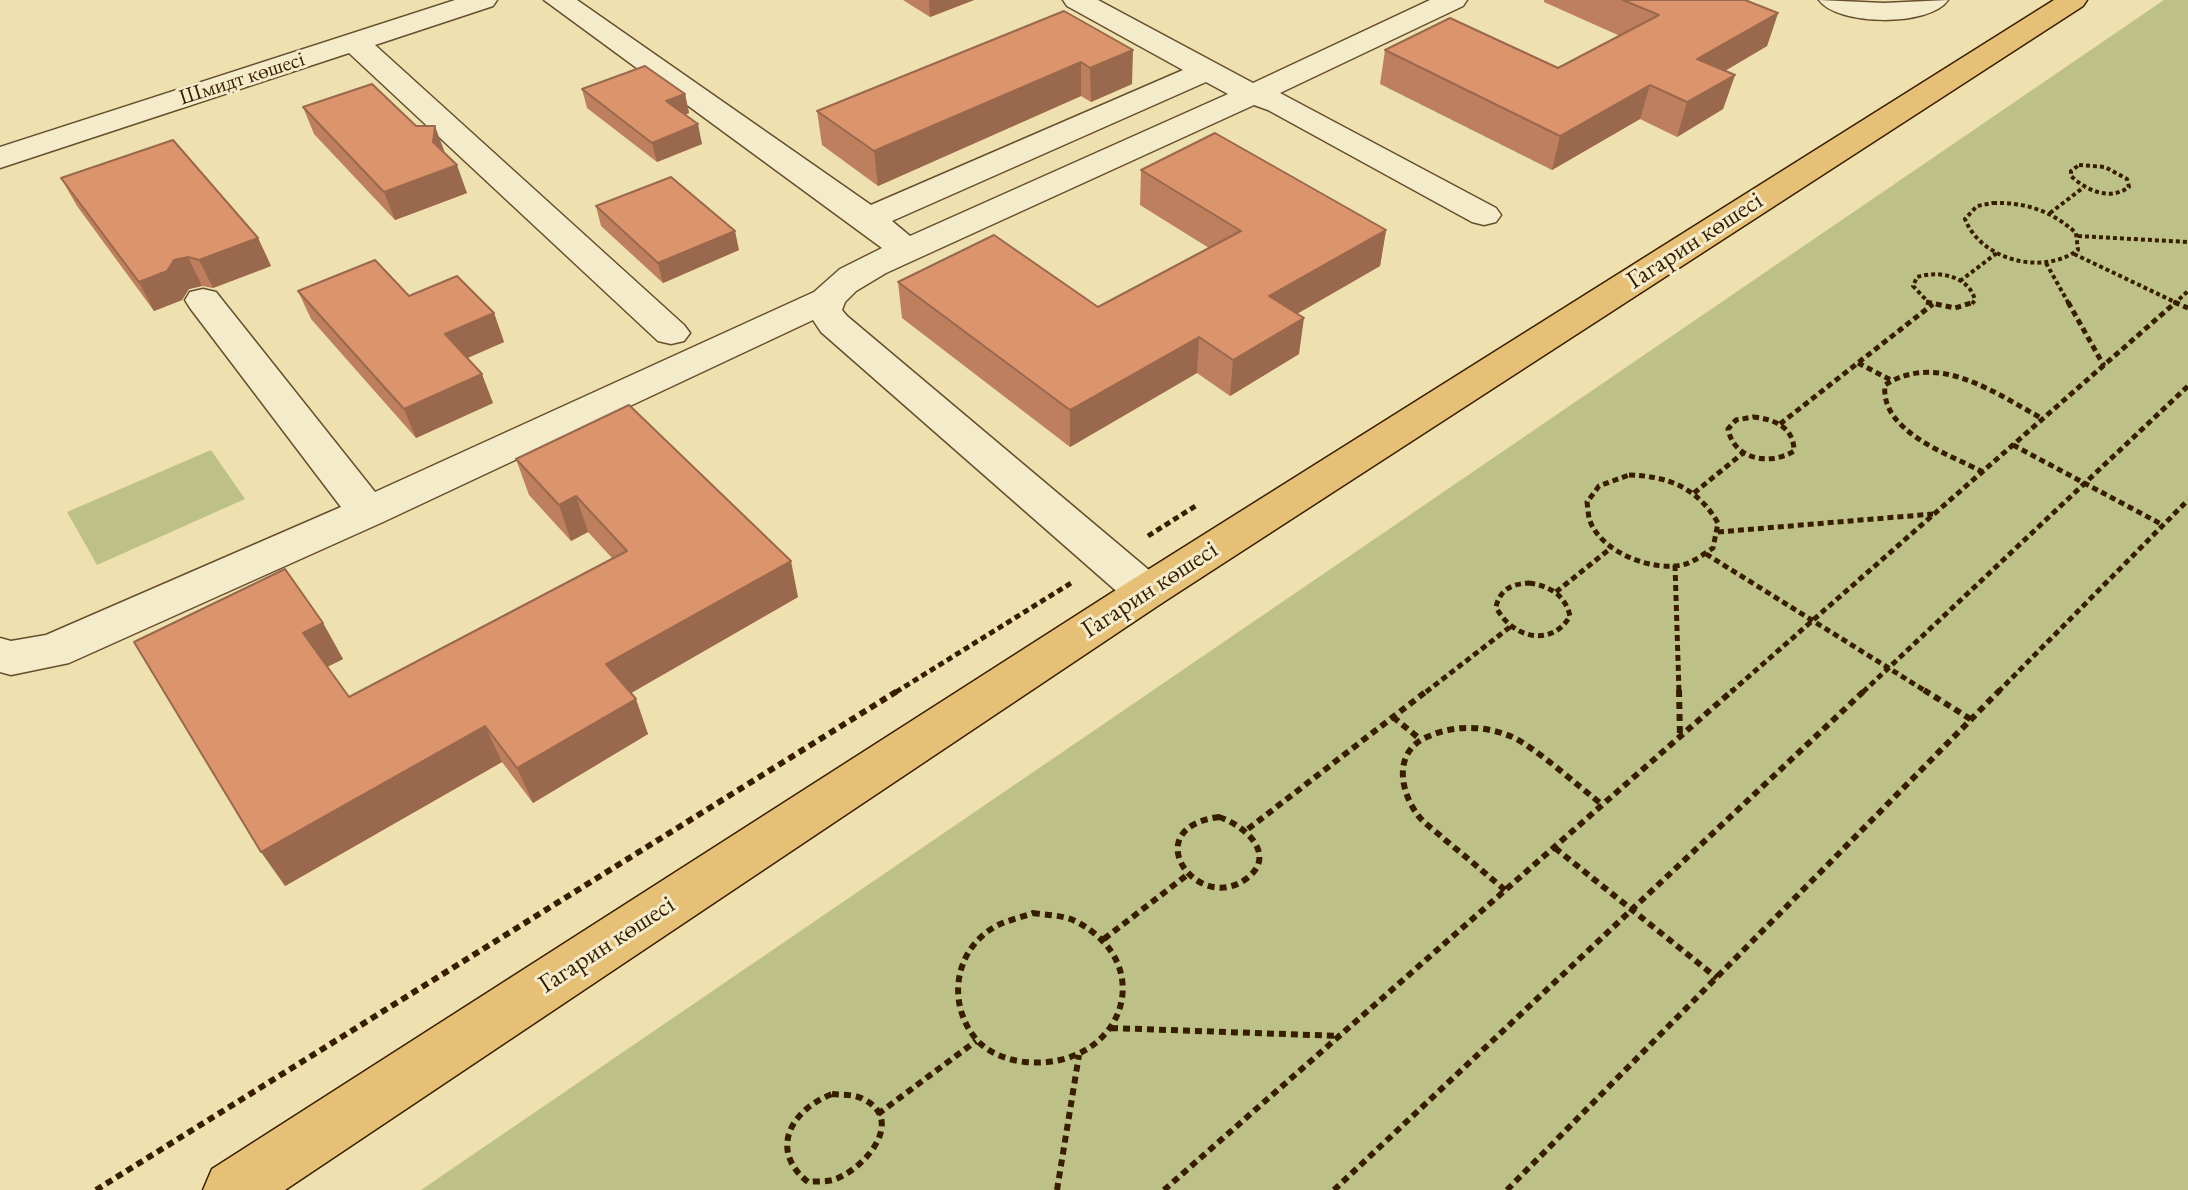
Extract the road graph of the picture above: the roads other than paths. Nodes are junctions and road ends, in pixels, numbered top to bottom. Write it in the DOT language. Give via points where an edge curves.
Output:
graph roads {
  1 [pos="483,0"];
  2 [pos="558,0"];
  3 [pos="1077,0"];
  4 [pos="1453,0"];
  5 [pos="1833,0"];
  6 [pos="1934,0"];
  7 [pos="2073,0"];
  8 [pos="354,42"];
  9 [pos="1206,71"];
  10 [pos="1252,95"];
  11 [pos="0,158"];
  12 [pos="1484,215"];
  13 [pos="868,219"];
  14 [pos="906,250"];
  15 [pos="203,300"];
  16 [pos="827,300"];
  17 [pos="671,333"];
  18 [pos="368,512"];
  19 [pos="1146,592"];
  20 [pos="0,655"];
  21 [pos="233,1190"];
  1 -- 8 [label="street, Шмидт көшесі"];
  2 -- 13 [label="street"];
  3 -- 9 [label="street"];
  4 -- 10 [label="street"];
  5 -- 6 [label="street" via="1887,12 1920,8"];
  7 -- 19 [label="main road, Гагарин көшесі"];
  8 -- 11 [label="street, Шмидт көшесі"];
  8 -- 17 [label="street"];
  9 -- 10 [label="street"];
  9 -- 13 [label="street"];
  10 -- 12 [label="street" via="1279,103"];
  10 -- 14 [label="street"];
  13 -- 14 [label="street"];
  14 -- 16 [label="street" via="838,285"];
  15 -- 18 [label="street"];
  16 -- 18 [label="street"];
  16 -- 19 [label="street" via="824,310 834,324"];
  18 -- 20 [label="street" via="53,651"];
  19 -- 21 [label="main road, Гагарин көшесі"];
}
